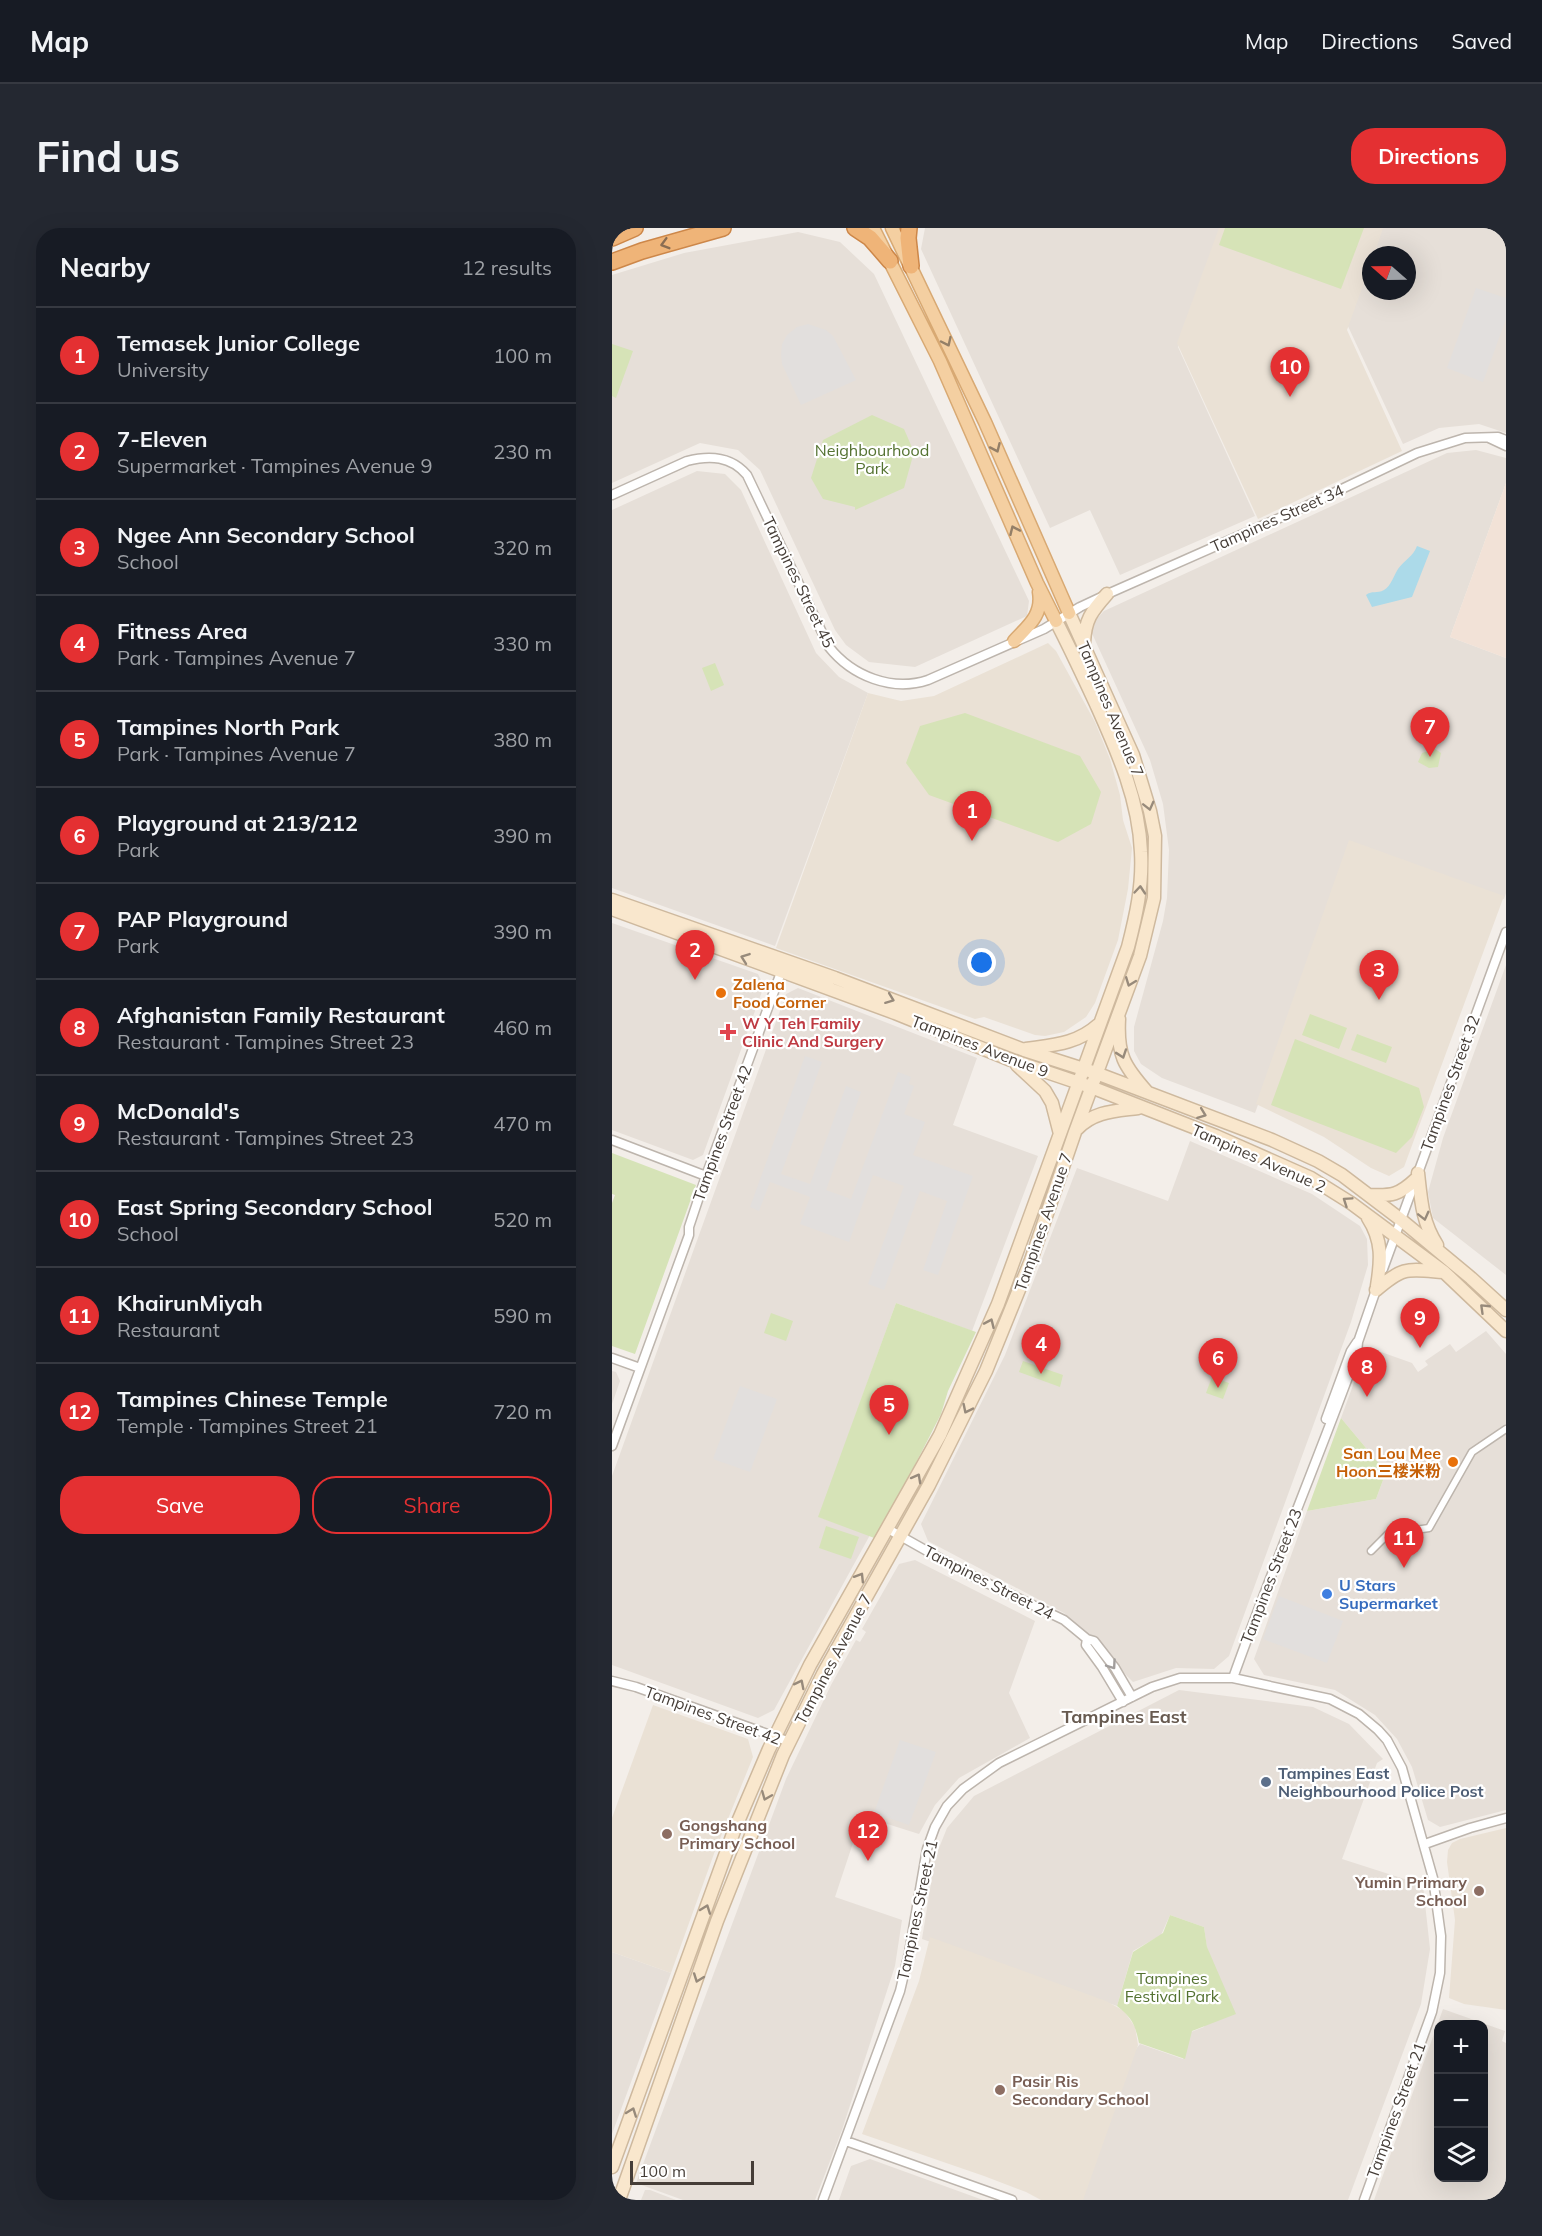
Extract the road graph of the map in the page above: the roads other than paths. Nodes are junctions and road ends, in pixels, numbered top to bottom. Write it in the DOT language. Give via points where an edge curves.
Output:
graph roads {
  1 [pos="635,228"];
  2 [pos="723,228"];
  3 [pos="855,228"];
  4 [pos="873,228"];
  5 [pos="892,228"];
  6 [pos="909,228"];
  7 [pos="612,238"];
  8 [pos="890,261"];
  9 [pos="612,262"];
  10 [pos="911,266"];
  11 [pos="1489,437"];
  12 [pos="1506,440"];
  13 [pos="1506,446"];
  14 [pos="612,495"];
  15 [pos="1037,583"];
  16 [pos="1107,594"];
  17 [pos="1069,614"];
  18 [pos="1056,621"];
  19 [pos="1014,641"];
  20 [pos="1083,646"];
  21 [pos="612,900"];
  22 [pos="612,909"];
  23 [pos="1506,932"];
  24 [pos="783,967"];
  25 [pos="1120,1008"];
  26 [pos="1102,1022"];
  27 [pos="1024,1050"];
  28 [pos="1011,1060"];
  29 [pos="1083,1069"];
  30 [pos="1096,1074"];
  31 [pos="1078,1083"];
  32 [pos="1091,1087"];
  33 [pos="1148,1093"];
  34 [pos="1140,1107"];
  35 [pos="1075,1131"];
  36 [pos="1060,1136"];
  37 [pos="612,1140"];
  38 [pos="706,1176"];
  39 [pos="1417,1176"];
  40 [pos="1370,1195"];
  41 [pos="1365,1214"];
  42 [pos="1400,1219"];
  43 [pos="1394,1235"];
  44 [pos="1442,1254"];
  45 [pos="1444,1272"];
  46 [pos="1377,1288"];
  47 [pos="1506,1310"];
  48 [pos="1506,1331"];
  49 [pos="612,1358"];
  50 [pos="638,1368"];
  51 [pos="1506,1429"];
  52 [pos="612,1435"];
  53 [pos="612,1446"];
  54 [pos="888,1529"];
  55 [pos="901,1536"];
  56 [pos="1371,1551"];
  57 [pos="1087,1639"];
  58 [pos="612,1676"];
  59 [pos="1233,1678"];
  60 [pos="612,1681"];
  61 [pos="636,1687"];
  62 [pos="1132,1697"];
  63 [pos="1122,1702"];
  64 [pos="775,1736"];
  65 [pos="790,1742"];
  66 [pos="1506,1818"];
  67 [pos="1425,1844"];
  68 [pos="846,2141"];
  69 [pos="612,2167"];
  70 [pos="619,2200"];
  71 [pos="823,2200"];
  72 [pos="1012,2200"];
  73 [pos="1364,2200"];
  1 -- 7 [label="highway"];
  2 -- 9 [label="highway, one-way"];
  3 -- 8 [label="highway" via="870,238"];
  4 -- 8 [label="main road, Tampines Avenue 7"];
  5 -- 10 [label="main road, Tampines Avenue 7"];
  6 -- 10 [label="highway"];
  15 -- 8 [label="main road, Tampines Avenue 7, one-way" via="940,361"];
  10 -- 17 [label="main road, Tampines Avenue 7, one-way"];
  11 -- 12 [label="street, Tampines Street 34"];
  11 -- 13 [label="street"];
  11 -- 16 [label="street, Tampines Street 34" via="1454,440 1417,453"];
  14 -- 19 [label="street, Tampines Street 45" via="699,458 723,459 741,468 828,646 848,666 867,677 897,684 922,682"];
  15 -- 18 [label="main road, Tampines Avenue 7"];
  15 -- 19 [label="main road" via="1038,612"];
  16 -- 17 [label="street, Tampines Street 34"];
  16 -- 20 [label="main road" via="1085,624"];
  17 -- 18 [label="street, Tampines Street 45"];
  17 -- 20 [label="main road, Tampines Avenue 7"];
  18 -- 19 [label="street, Tampines Street 45"];
  26 -- 18 [label="main road, Tampines Avenue 7, one-way" via="1136,918 1140,834 1121,763"];
  20 -- 25 [label="main road, Tampines Avenue 7, one-way" via="1133,755 1155,836 1154,898 1140,956"];
  21 -- 24 [label="main road, Tampines Avenue 9"];
  24 -- 22 [label="main road, Tampines Avenue 9, one-way"];
  23 -- 39 [label="street, Tampines Street 32"];
  24 -- 27 [label="main road, Tampines Avenue 9, one-way"];
  24 -- 28 [label="main road, Tampines Avenue 9"];
  24 -- 38 [label="street, Tampines Street 42"];
  25 -- 30 [label="main road, Tampines Avenue 7"];
  25 -- 33 [label="main road, one-way" via="1119,1049"];
  26 -- 27 [label="main road" via="1074,1041"];
  26 -- 29 [label="main road, Tampines Avenue 7"];
  27 -- 29 [label="main road, Tampines Avenue 9"];
  28 -- 31 [label="main road, Tampines Avenue 9"];
  28 -- 36 [label="main road" via="1045,1091"];
  29 -- 30 [label="main road, Tampines Avenue 2"];
  29 -- 31 [label="main road, Tampines Avenue 7"];
  30 -- 32 [label="main road, Tampines Avenue 7"];
  30 -- 33 [label="main road, Tampines Avenue 2"];
  31 -- 32 [label="main road, Tampines Avenue 2"];
  31 -- 36 [label="main road, Tampines Avenue 7"];
  32 -- 34 [label="main road, Tampines Avenue 2"];
  32 -- 35 [label="main road, Tampines Avenue 7"];
  33 -- 40 [label="main road, Tampines Avenue 2, one-way" via="1318,1161"];
  34 -- 35 [label="main road" via="1089,1118"];
  41 -- 34 [label="main road, Tampines Avenue 2, one-way" via="1311,1178"];
  35 -- 55 [label="main road, Tampines Avenue 7, one-way" via="1031,1260 990,1361"];
  54 -- 36 [label="main road, Tampines Avenue 7, one-way" via="940,1436 998,1304"];
  37 -- 38 [label="street"];
  38 -- 50 [label="street, Tampines Street 42"];
  39 -- 40 [label="main road" via="1402,1192"];
  39 -- 42 [label="street, Tampines Street 32"];
  39 -- 44 [label="main road, one-way" via="1422,1212"];
  40 -- 42 [label="main road, Tampines Avenue 2"];
  41 -- 43 [label="main road, Tampines Avenue 2"];
  41 -- 46 [label="main road" via="1380,1242"];
  42 -- 43 [label="street, Tampines Street 32"];
  42 -- 44 [label="main road, Tampines Avenue 2"];
  43 -- 45 [label="main road, Tampines Avenue 2"];
  43 -- 46 [label="street, Tampines Street 23"];
  44 -- 47 [label="main road, Tampines Avenue 2"];
  45 -- 46 [label="main road" via="1407,1270"];
  48 -- 45 [label="main road, Tampines Avenue 2, one-way"];
  46 -- 59 [label="street, Tampines Street 23" via="1357,1353 1309,1467 1311,1474"];
  49 -- 50 [label="street"];
  50 -- 52 [label="street, Tampines Street 42"];
  50 -- 53 [label="street, Tampines Street 42"];
  51 -- 56 [label="street" via="1472,1452 1429,1528 1388,1534"];
  54 -- 55 [label="street, Tampines Street 24"];
  64 -- 54 [label="main road, Tampines Avenue 7, one-way" via="810,1665"];
  55 -- 57 [label="street, Tampines Street 24" via="966,1573 1053,1614"];
  55 -- 65 [label="main road, Tampines Avenue 7"];
  57 -- 62 [label="street, Tampines Street 24, one-way" via="1094,1641 1108,1659"];
  57 -- 63 [label="street, Tampines Street 24" via="1086,1645"];
  58 -- 61 [label="street, Tampines Street 42"];
  59 -- 62 [label="street, Tampines Street 21" via="1180,1678"];
  59 -- 67 [label="street, Tampines Street 21" via="1330,1699 1368,1721 1387,1740 1402,1768"];
  60 -- 61 [label="street, Tampines Street 42"];
  61 -- 64 [label="street, Tampines Street 42"];
  62 -- 63 [label="street, Tampines Street 21"];
  63 -- 68 [label="street, Tampines Street 21" via="999,1763 947,1806 927,1849 900,1991"];
  64 -- 65 [label="street, Tampines Street 42"];
  69 -- 64 [label="main road, Tampines Avenue 7, one-way" via="734,1831"];
  65 -- 70 [label="main road, Tampines Avenue 7, one-way" via="731,1884"];
  66 -- 67 [label="street"];
  67 -- 73 [label="street, Tampines Street 21" via="1439,1918 1440,1973 1432,2012"];
  68 -- 71 [label="street, Tampines Street 21"];
  68 -- 72 [label="street"];
}
